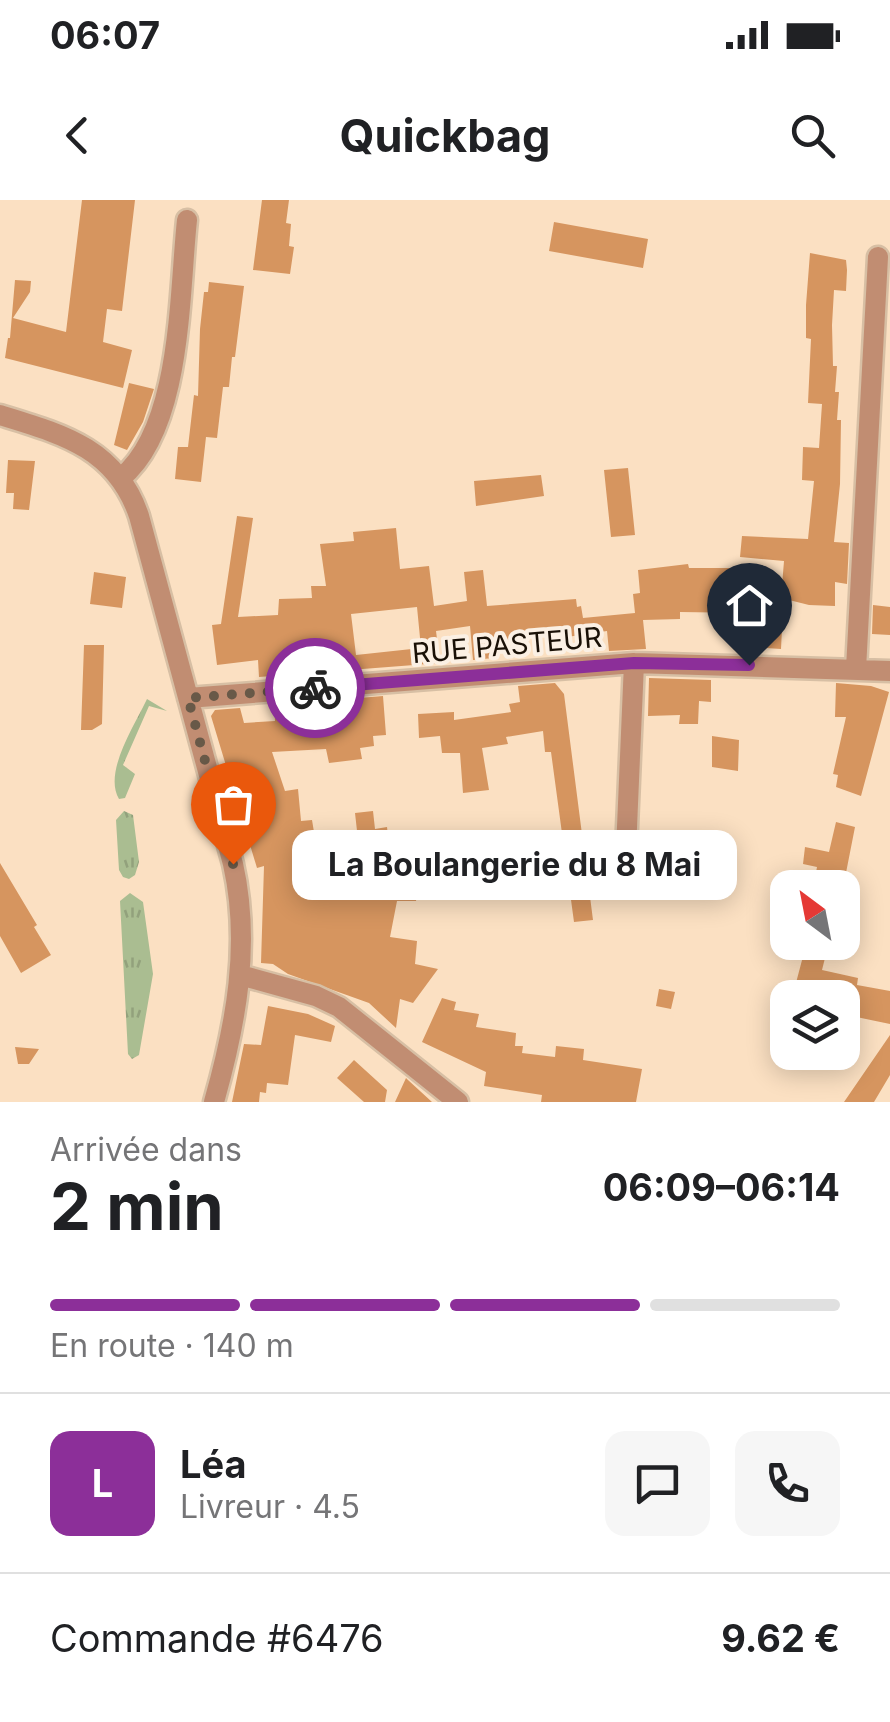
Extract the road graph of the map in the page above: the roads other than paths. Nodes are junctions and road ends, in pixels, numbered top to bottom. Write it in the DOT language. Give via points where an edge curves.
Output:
graph roads {
  1 [pos="186,220"];
  2 [pos="878,257"];
  3 [pos="0,415"];
  4 [pos="121,478"];
  5 [pos="634,663"];
  6 [pos="856,669"];
  7 [pos="890,671"];
  8 [pos="188,698"];
  9 [pos="624,874"];
  10 [pos="240,975"];
  11 [pos="214,1102"];
  12 [pos="458,1102"];
  1 -- 4 [label="street" via="165,405 140,460"];
  2 -- 6 [label="street"];
  3 -- 4 [label="street" via="73,440"];
  4 -- 8 [label="street" via="139,516"];
  5 -- 6 [label="street, RUE PASTEUR"];
  5 -- 8 [label="street, RUE PASTEUR"];
  5 -- 9 [label="street"];
  6 -- 7 [label="street, RUE PASTEUR"];
  8 -- 10 [label="street" via="239,890"];
  10 -- 11 [label="street"];
  10 -- 12 [label="street" via="338,1007"];
}
